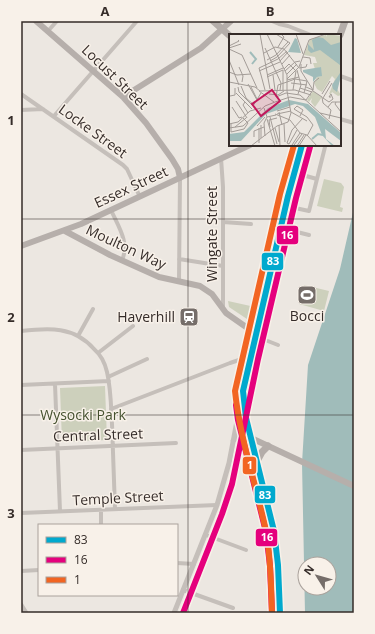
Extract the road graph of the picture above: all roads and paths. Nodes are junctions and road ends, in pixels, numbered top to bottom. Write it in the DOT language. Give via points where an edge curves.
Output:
graph roads {
  1 [pos="36,21"];
  2 [pos="57,21"];
  3 [pos="137,21"];
  4 [pos="213,21"];
  5 [pos="223,21"];
  6 [pos="231,21"];
  7 [pos="272,21"];
  8 [pos="345,21"];
  9 [pos="222,29"];
  10 [pos="48,31"];
  11 [pos="308,34"];
  12 [pos="340,34"];
  13 [pos="229,35"];
  14 [pos="93,71"];
  15 [pos="341,76"];
  16 [pos="354,81"];
  17 [pos="21,94"];
  18 [pos="123,97"];
  19 [pos="44,109"];
  20 [pos="21,110"];
  21 [pos="54,116"];
  22 [pos="341,119"];
  23 [pos="354,123"];
  24 [pos="248,146"];
  25 [pos="302,146"];
  26 [pos="325,146"];
  27 [pos="221,158"];
  28 [pos="295,173"];
  29 [pos="180,178"];
  30 [pos="317,179"];
  31 [pos="140,197"];
  32 [pos="286,206"];
  33 [pos="111,210"];
  34 [pos="223,222"];
  35 [pos="251,224"];
  36 [pos="281,228"];
  37 [pos="64,231"];
  38 [pos="310,235"];
  39 [pos="21,246"];
  40 [pos="180,258"];
  41 [pos="122,260"];
  42 [pos="223,266"];
  43 [pos="179,281"];
  44 [pos="93,309"];
  45 [pos="223,310"];
  46 [pos="133,326"];
  47 [pos="21,331"];
  48 [pos="255,335"];
  49 [pos="78,336"];
  50 [pos="278,345"];
  51 [pos="98,353"];
  52 [pos="250,358"];
  53 [pos="147,359"];
  54 [pos="109,379"];
  55 [pos="55,384"];
  56 [pos="21,385"];
  57 [pos="243,391"];
  58 [pos="111,409"];
  59 [pos="251,438"];
  60 [pos="233,440"];
  61 [pos="176,443"];
  62 [pos="112,445"];
  63 [pos="269,447"];
  64 [pos="58,448"];
  65 [pos="21,450"];
  66 [pos="257,461"];
  67 [pos="354,486"];
  68 [pos="217,505"];
  69 [pos="115,509"];
  70 [pos="100,510"];
  71 [pos="60,511"];
  72 [pos="21,513"];
  73 [pos="101,524"];
  74 [pos="206,535"];
  75 [pos="246,550"];
  76 [pos="178,563"];
  77 [pos="194,564"];
  78 [pos="38,570"];
  79 [pos="21,571"];
  80 [pos="184,590"];
  81 [pos="21,606"];
  82 [pos="233,608"];
  83 [pos="24,612"];
  84 [pos="174,613"];
  85 [pos="280,613"];
  1 -- 10 [label="main road, Locust Street"];
  2 -- 10 [label="street"];
  3 -- 14 [label="street"];
  4 -- 9 [label="main road"];
  5 -- 9 [label="main road"];
  6 -- 9 [label="main road"];
  7 -- 11 [label="street"];
  8 -- 12 [label="main road"];
  9 -- 13 [label="main road"];
  9 -- 18 [label="main road" via="201,48"];
  10 -- 14 [label="main road, Locust Street"];
  14 -- 18 [label="main road, Locust Street"];
  14 -- 21 [label="street"];
  15 -- 16 [label="street"];
  17 -- 19 [label="street, Locke Street"];
  18 -- 29 [label="main road, Locust Street" via="168,154 178,169"];
  19 -- 20 [label="street"];
  19 -- 21 [label="street, Locke Street"];
  21 -- 31 [label="street, Locke Street" via="123,165"];
  22 -- 23 [label="street"];
  24 -- 27 [label="main road, Essex Street"];
  25 -- 28 [label="main road"];
  26 -- 30 [label="street"];
  27 -- 29 [label="main road, Essex Street"];
  27 -- 34 [label="street, Wingate Street"];
  28 -- 30 [label="street"];
  28 -- 32 [label="main road"];
  29 -- 31 [label="main road, Essex Street"];
  29 -- 40 [label="street"];
  30 -- 32 [label="street" via="309,211"];
  31 -- 33 [label="main road, Essex Street"];
  32 -- 36 [label="main road"];
  33 -- 37 [label="main road, Essex Street"];
  33 -- 41 [label="street" via="125,244"];
  34 -- 35 [label="street"];
  34 -- 42 [label="street, Wingate Street"];
  36 -- 38 [label="street"];
  36 -- 48 [label="main road"];
  37 -- 39 [label="main road, Essex Street"];
  37 -- 41 [label="main road, Moulton Way"];
  40 -- 42 [label="street"];
  40 -- 43 [label="street"];
  41 -- 43 [label="main road, Moulton Way" via="159,277"];
  42 -- 45 [label="street, Wingate Street"];
  43 -- 45 [label="main road, Moulton Way" via="207,290 217,299"];
  44 -- 49 [label="street"];
  45 -- 48 [label="main road, Moulton Way"];
  46 -- 51 [label="street"];
  47 -- 49 [label="street" via="47,329"];
  48 -- 50 [label="street"];
  48 -- 52 [label="main road"];
  49 -- 51 [label="street" via="87,341"];
  51 -- 54 [label="street"];
  52 -- 57 [label="main road"];
  52 -- 58 [label="street" via="230,363"];
  53 -- 54 [label="street"];
  54 -- 55 [label="street"];
  54 -- 58 [label="street"];
  55 -- 56 [label="street"];
  55 -- 64 [label="street"];
  57 -- 59 [label="main road"];
  57 -- 60 [label="street"];
  58 -- 62 [label="street"];
  59 -- 60 [label="street" via="243,435"];
  59 -- 63 [label="main road"];
  59 -- 66 [label="main road"];
  60 -- 68 [label="street"];
  61 -- 62 [label="street, Central Street"];
  62 -- 64 [label="street, Central Street"];
  62 -- 69 [label="street"];
  63 -- 66 [label="main road" via="262,452"];
  63 -- 67 [label="main road"];
  64 -- 65 [label="street, Central Street"];
  64 -- 71 [label="street"];
  66 -- 85 [label="main road" via="274,531 280,582"];
  68 -- 69 [label="street, Temple Street"];
  68 -- 74 [label="street"];
  69 -- 70 [label="street, Temple Street"];
  70 -- 71 [label="street, Temple Street"];
  70 -- 73 [label="street"];
  71 -- 72 [label="street, Temple Street"];
  74 -- 75 [label="street"];
  74 -- 77 [label="street"];
  76 -- 77 [label="street"];
  77 -- 80 [label="street"];
  78 -- 79 [label="street"];
  80 -- 82 [label="street"];
  80 -- 84 [label="street"];
  81 -- 83 [label="street"];
}
